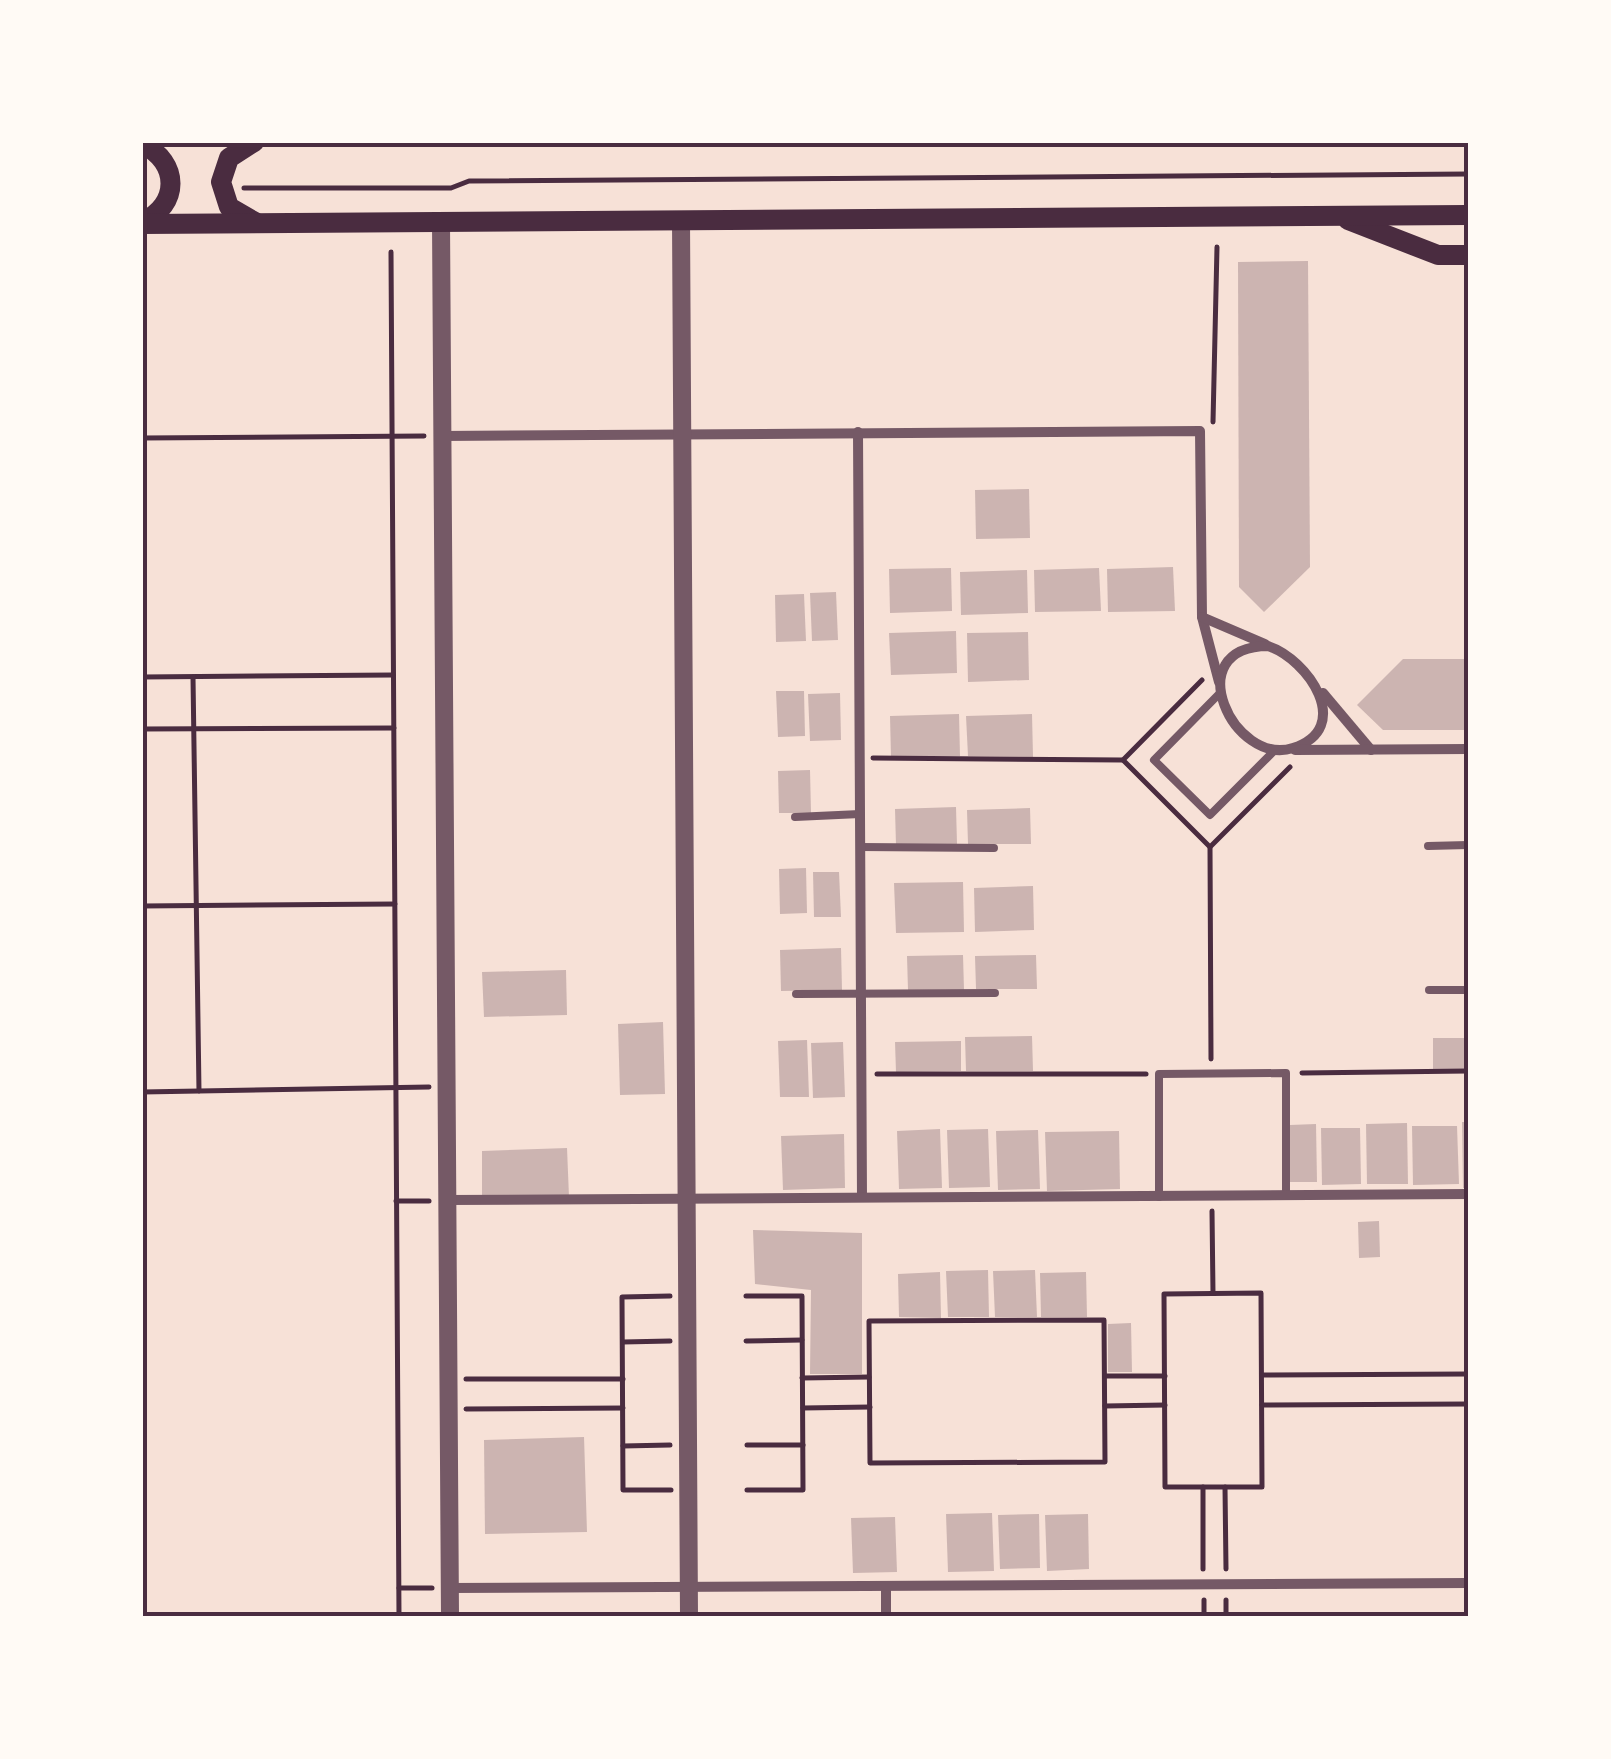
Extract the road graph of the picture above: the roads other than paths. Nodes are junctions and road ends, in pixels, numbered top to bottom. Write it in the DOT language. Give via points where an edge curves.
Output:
graph roads {
  1 [pos="254,142"];
  2 [pos="142,144"];
  3 [pos="1468,215"];
  4 [pos="1336,216"];
  5 [pos="681,220"];
  6 [pos="441,222"];
  7 [pos="142,223"];
  8 [pos="262,223"];
  9 [pos="1468,255"];
  10 [pos="858,432"];
  11 [pos="682,435"];
  12 [pos="442,436"];
  13 [pos="1202,617"];
  14 [pos="1281,650"];
  15 [pos="1220,688"];
  16 [pos="1319,688"];
  17 [pos="1468,748"];
  18 [pos="1281,750"];
  19 [pos="1371,750"];
  20 [pos="860,814"];
  21 [pos="795,817"];
  22 [pos="1468,845"];
  23 [pos="1428,846"];
  24 [pos="860,847"];
  25 [pos="994,848"];
  26 [pos="1429,990"];
  27 [pos="1468,990"];
  28 [pos="861,992"];
  29 [pos="995,993"];
  30 [pos="796,994"];
  31 [pos="1468,1194"];
  32 [pos="862,1196"];
  33 [pos="1286,1196"];
  34 [pos="1160,1197"];
  35 [pos="447,1200"];
  36 [pos="686,1200"];
  37 [pos="1468,1584"];
  38 [pos="886,1586"];
  39 [pos="689,1587"];
  40 [pos="450,1588"];
  41 [pos="450,1616"];
  42 [pos="689,1616"];
  43 [pos="886,1616"];
  1 -- 8 [label="main road" via="228,158 222,188 238,216"];
  2 -- 7 [label="main road" via="164,159 172,183 164,207"];
  3 -- 4 [label="main road"];
  4 -- 5 [label="main road"];
  4 -- 9 [label="main road" via="1438,255"];
  5 -- 6 [label="main road"];
  5 -- 11 [label="street"];
  6 -- 8 [label="main road"];
  6 -- 12 [label="street"];
  7 -- 8 [label="main road"];
  10 -- 11 [label="street"];
  10 -- 13 [label="street" via="1200,431"];
  10 -- 20 [label="street"];
  11 -- 12 [label="street"];
  11 -- 36 [label="street"];
  12 -- 35 [label="street"];
  13 -- 14 [label="street"];
  13 -- 15 [label="street"];
  14 -- 15 [label="street" via="1242,651 1232,658"];
  14 -- 16 [label="street"];
  15 -- 18 [label="street" via="1224,708 1241,728 1262,746"];
  15 -- 18 [label="lane" via="1154,760 1210,815"];
  16 -- 18 [label="street" via="1319,727 1300,746"];
  16 -- 19 [label="street"];
  17 -- 19 [label="street"];
  18 -- 19 [label="street"];
  20 -- 21 [label="lane"];
  20 -- 24 [label="street"];
  22 -- 23 [label="lane"];
  24 -- 25 [label="lane"];
  24 -- 28 [label="street"];
  26 -- 27 [label="lane"];
  28 -- 29 [label="lane"];
  28 -- 30 [label="lane"];
  28 -- 32 [label="street"];
  31 -- 33 [label="street"];
  32 -- 34 [label="street"];
  32 -- 36 [label="street"];
  33 -- 34 [label="street"];
  33 -- 34 [label="lane" via="1286,1074 1159,1074"];
  35 -- 36 [label="street"];
  35 -- 40 [label="street"];
  36 -- 39 [label="street"];
  37 -- 38 [label="street"];
  38 -- 39 [label="street"];
  38 -- 43 [label="street"];
  39 -- 40 [label="street"];
  39 -- 42 [label="street"];
  40 -- 41 [label="street"];
}
